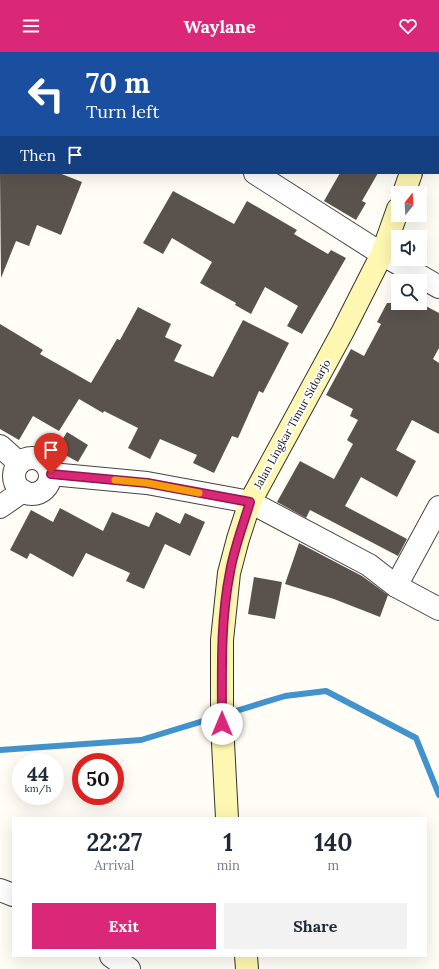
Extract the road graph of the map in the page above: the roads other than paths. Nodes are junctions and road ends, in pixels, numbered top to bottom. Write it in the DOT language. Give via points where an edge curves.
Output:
graph roads {
  1 [pos="257,174"];
  2 [pos="411,174"];
  3 [pos="406,186"];
  4 [pos="393,222"];
  5 [pos="382,254"];
  6 [pos="439,287"];
  7 [pos="0,446"];
  8 [pos="20,462"];
  9 [pos="51,474"];
  10 [pos="23,491"];
  11 [pos="250,502"];
  12 [pos="0,507"];
  13 [pos="439,507"];
  14 [pos="396,586"];
  15 [pos="439,609"];
  16 [pos="227,816"];
  17 [pos="0,890"];
  18 [pos="12,895"];
  19 [pos="112,957"];
  20 [pos="246,957"];
  21 [pos="129,969"];
  22 [pos="247,969"];
  1 -- 5 [label="street"];
  2 -- 3 [label="main road"];
  4 -- 5 [label="main road, Jalan Lingkar Timur Sidoarjo"];
  5 -- 6 [label="street"];
  5 -- 11 [label="main road, Jalan Lingkar Timur Sidoarjo"];
  7 -- 8 [label="street"];
  8 -- 9 [label="street" via="27,458 37,458 45,462"];
  8 -- 10 [label="street" via="14,478"];
  9 -- 10 [label="street" via="50,481 43,491 31,494"];
  9 -- 11 [label="street" via="147,483"];
  10 -- 12 [label="street"];
  11 -- 14 [label="street" via="369,565"];
  11 -- 16 [label="main road, Jalan Lingkar Timur Sidoarjo" via="229,573 222,640 222,724"];
  13 -- 14 [label="street"];
  14 -- 15 [label="street"];
  17 -- 18 [label="street"];
  19 -- 21 [label="street"];
  20 -- 22 [label="main road"];
}
